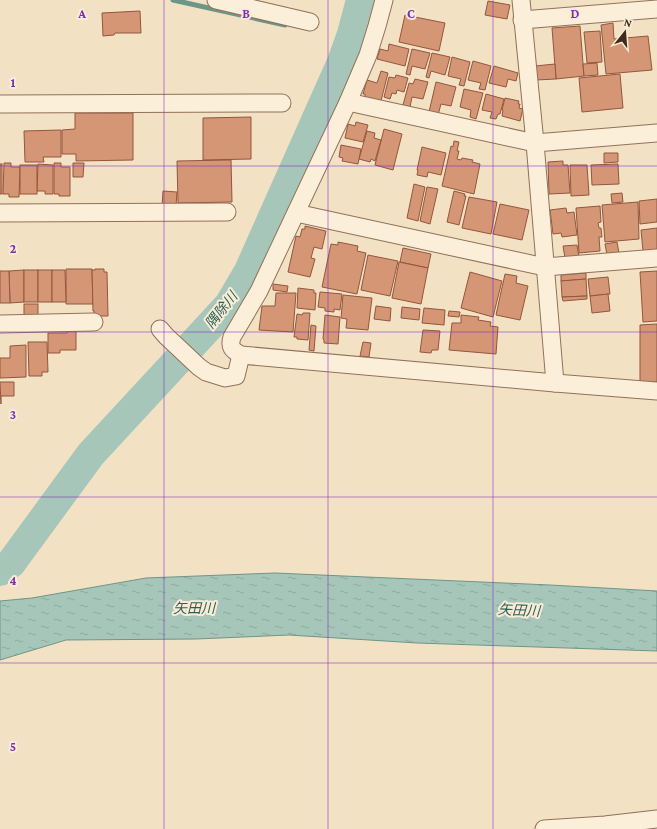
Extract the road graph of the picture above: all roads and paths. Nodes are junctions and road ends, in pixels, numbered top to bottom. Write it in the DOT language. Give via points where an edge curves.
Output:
graph roads {
  1 [pos="216,0"];
  2 [pos="384,0"];
  3 [pos="520,0"];
  4 [pos="657,9"];
  5 [pos="522,20"];
  6 [pos="310,22"];
  7 [pos="348,102"];
  8 [pos="282,103"];
  9 [pos="0,104"];
  10 [pos="657,133"];
  11 [pos="535,143"];
  12 [pos="228,212"];
  13 [pos="0,213"];
  14 [pos="296,213"];
  15 [pos="657,258"];
  16 [pos="545,267"];
  17 [pos="94,322"];
  18 [pos="0,324"];
  19 [pos="163,333"];
  20 [pos="241,355"];
  21 [pos="555,383"];
  22 [pos="657,391"];
  23 [pos="657,819"];
  24 [pos="544,829"];
  1 -- 6 [label="street"];
  2 -- 7 [label="street" via="368,55"];
  3 -- 5 [label="street"];
  4 -- 5 [label="street"];
  5 -- 11 [label="street"];
  7 -- 11 [label="street"];
  7 -- 14 [label="street"];
  8 -- 9 [label="street"];
  10 -- 11 [label="street"];
  11 -- 16 [label="street"];
  12 -- 13 [label="street"];
  14 -- 16 [label="street"];
  14 -- 20 [label="street" via="259,290 230,342 231,348"];
  15 -- 16 [label="street"];
  16 -- 21 [label="street"];
  17 -- 18 [label="street"];
  19 -- 20 [label="street" via="199,367 225,378 236,376"];
  20 -- 21 [label="street"];
  21 -- 22 [label="street"];
  23 -- 24 [label="street"];
}
